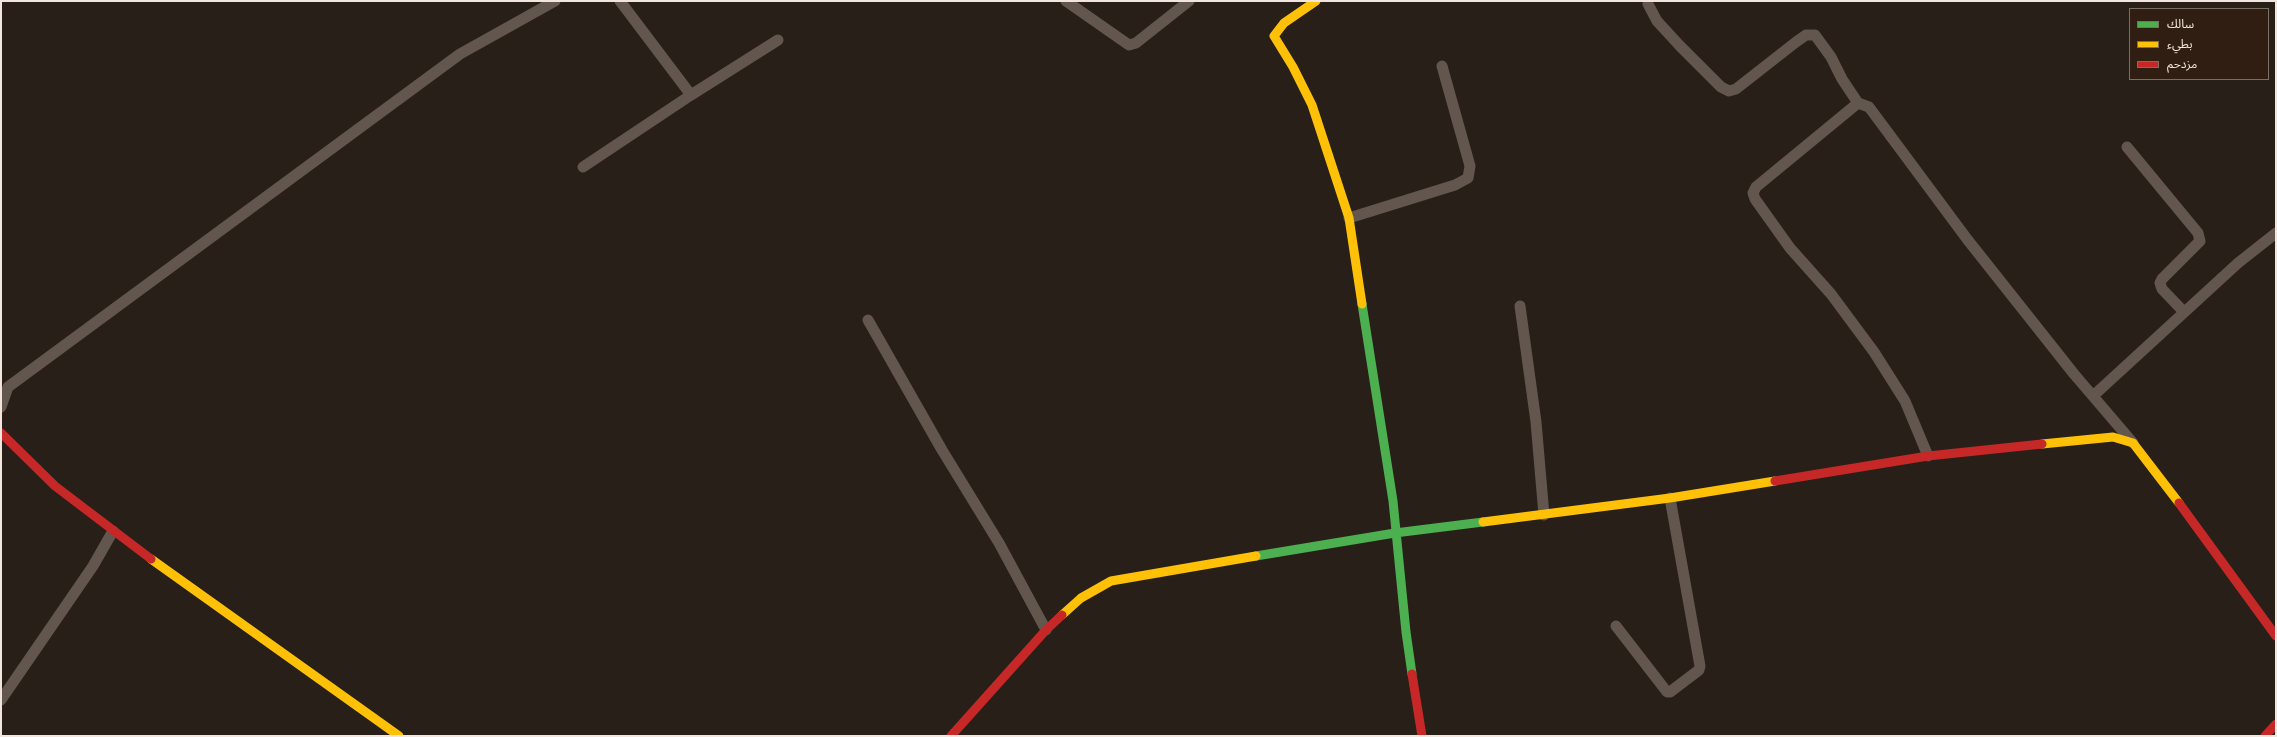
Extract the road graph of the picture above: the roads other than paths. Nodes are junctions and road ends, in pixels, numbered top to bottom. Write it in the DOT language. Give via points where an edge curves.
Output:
graph roads {
  1 [pos="555,1"];
  2 [pos="620,1"];
  3 [pos="1066,1"];
  4 [pos="1189,1"];
  5 [pos="1316,1"];
  6 [pos="1648,4"];
  7 [pos="778,40"];
  8 [pos="1442,66"];
  9 [pos="691,95"];
  10 [pos="1858,103"];
  11 [pos="2126,147"];
  12 [pos="583,168"];
  13 [pos="1349,218"];
  14 [pos="2276,233"];
  15 [pos="1520,306"];
  16 [pos="2184,312"];
  17 [pos="868,320"];
  18 [pos="5,387"];
  19 [pos="2093,396"];
  20 [pos="1,407"];
  21 [pos="1,433"];
  22 [pos="2133,443"];
  23 [pos="1928,456"];
  24 [pos="1670,498"];
  25 [pos="1544,515"];
  26 [pos="113,531"];
  27 [pos="1395,534"];
  28 [pos="1616,626"];
  29 [pos="1046,630"];
  30 [pos="2276,636"];
  31 [pos="1,700"];
  32 [pos="2276,724"];
  33 [pos="399,736"];
  34 [pos="951,736"];
  35 [pos="1422,736"];
  36 [pos="2265,736"];
  1 -- 18 [label="street" via="460,54"];
  2 -- 9 [label="street"];
  3 -- 4 [label="street" via="1129,45 1136,43"];
  5 -- 13 [label="street" via="1284,23 1274,36 1312,105"];
  6 -- 10 [label="street" via="1663,28 1699,67 1725,90 1733,91 1796,42 1806,35 1813,34 1825,48"];
  7 -- 9 [label="street"];
  8 -- 13 [label="street" via="1470,166 1468,178 1455,185"];
  9 -- 12 [label="street"];
  10 -- 19 [label="street" via="1869,106 1967,238"];
  10 -- 23 [label="street" via="1756,187 1753,193 1790,248 1831,294 1874,352 1905,401"];
  11 -- 16 [label="street" via="2200,237 2198,244 2160,283 2162,289"];
  13 -- 27 [label="street" via="1394,501"];
  14 -- 16 [label="street"];
  15 -- 25 [label="street" via="1536,422"];
  16 -- 19 [label="street"];
  17 -- 29 [label="street"];
  18 -- 20 [label="street"];
  19 -- 22 [label="street"];
  21 -- 26 [label="street" via="55,486"];
  22 -- 23 [label="street" via="2113,437"];
  22 -- 30 [label="street" via="2178,500"];
  23 -- 24 [label="street"];
  24 -- 25 [label="street"];
  24 -- 28 [label="street" via="1699,670 1667,692"];
  25 -- 27 [label="street"];
  26 -- 31 [label="street"];
  26 -- 33 [label="street"];
  27 -- 29 [label="street" via="1111,581 1081,598"];
  27 -- 35 [label="street" via="1406,632"];
  29 -- 34 [label="street"];
  32 -- 36 [label="street"];
}
